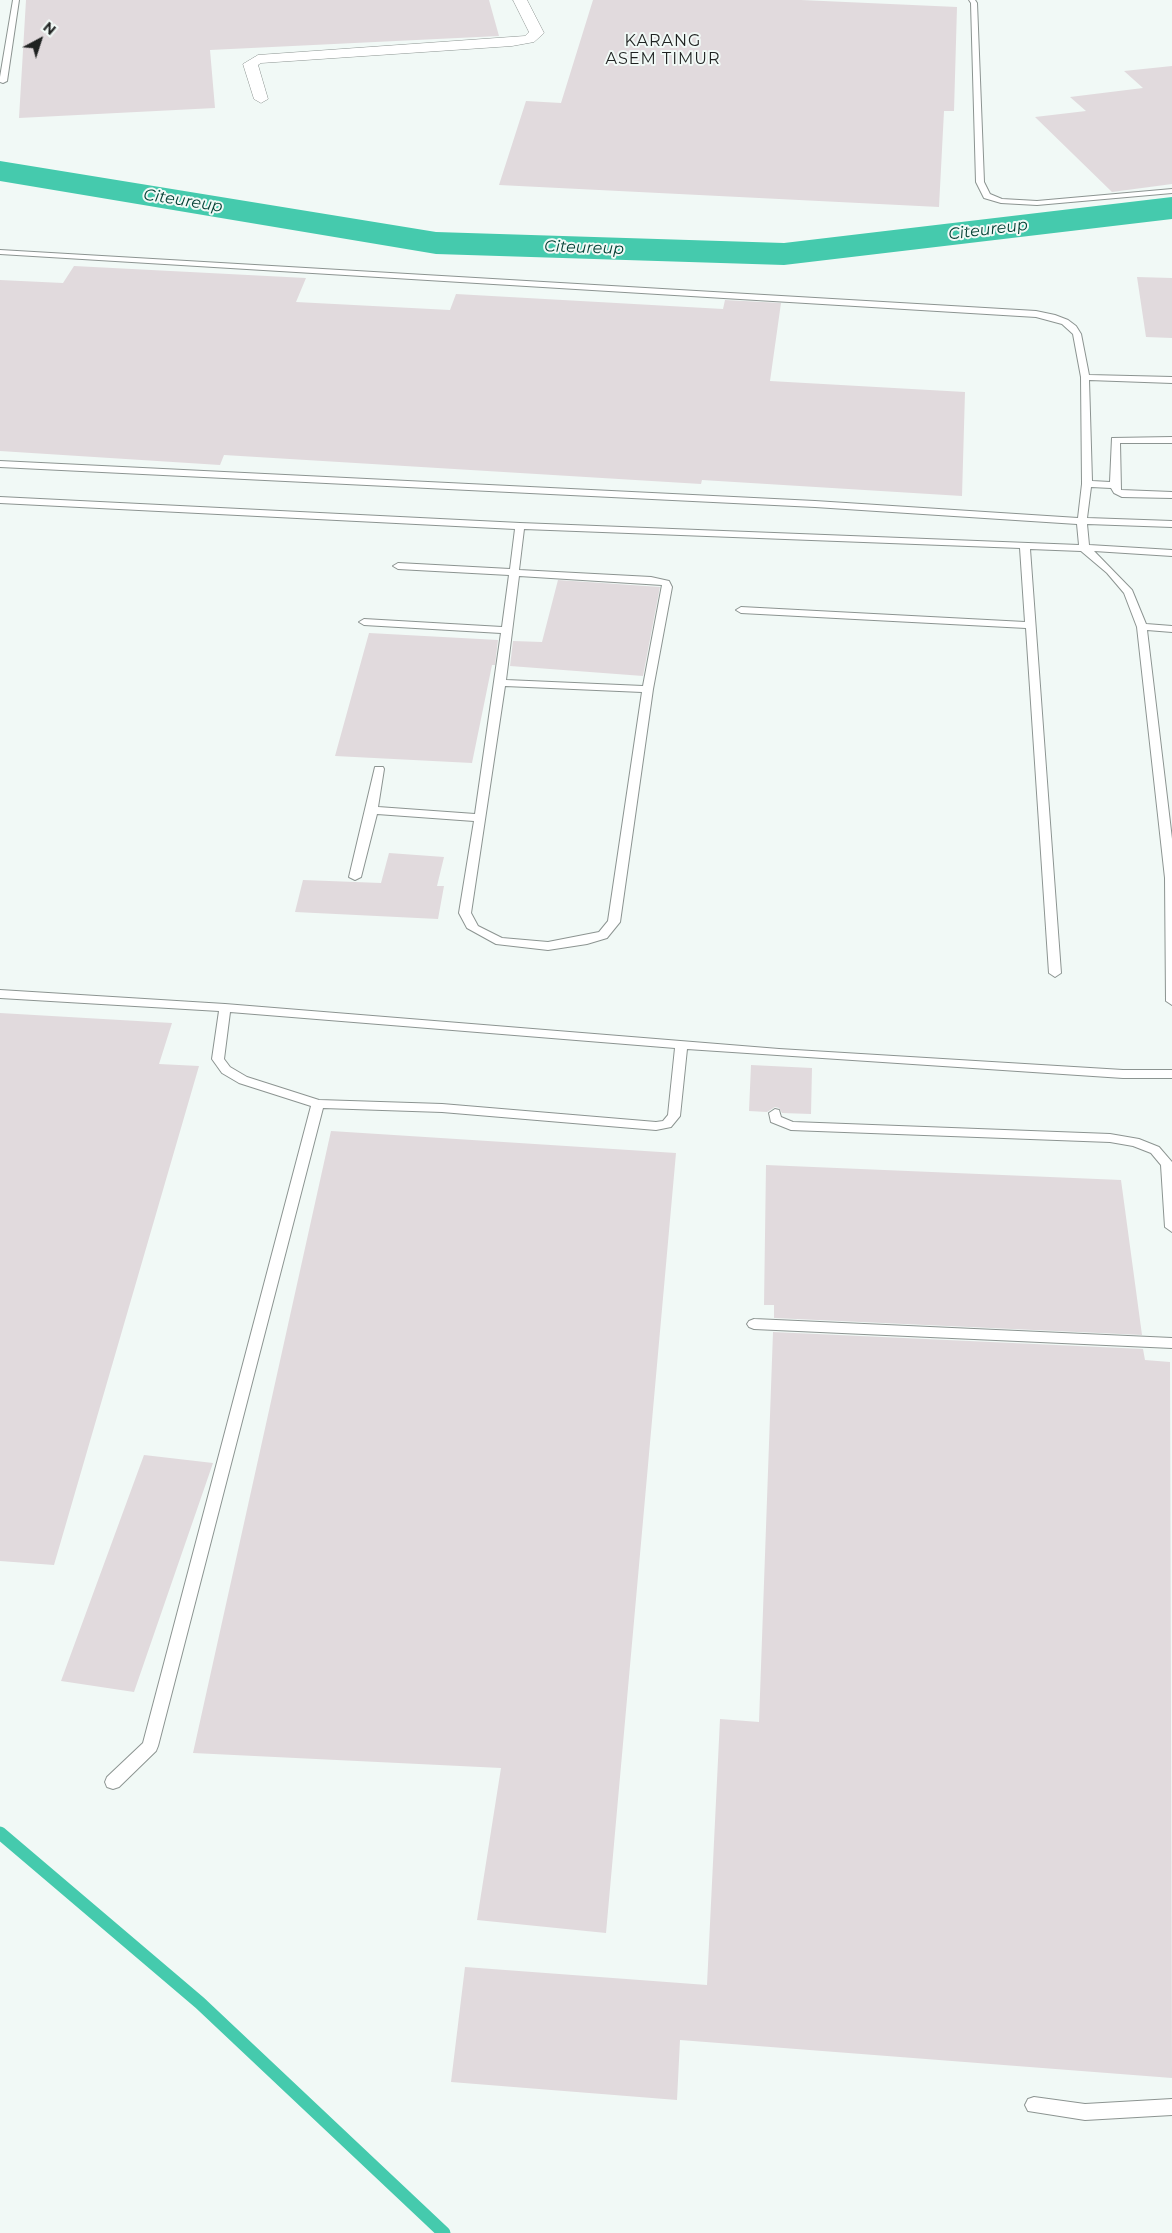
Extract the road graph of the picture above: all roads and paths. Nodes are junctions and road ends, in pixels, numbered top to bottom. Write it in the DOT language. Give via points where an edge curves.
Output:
graph roads {
  1 [pos="16,0"];
  2 [pos="520,0"];
  3 [pos="972,0"];
  4 [pos="4,81"];
  5 [pos="261,99"];
  6 [pos="1172,192"];
  7 [pos="0,252"];
  8 [pos="1086,377"];
  9 [pos="1172,380"];
  10 [pos="1172,440"];
  11 [pos="0,464"];
  12 [pos="1086,484"];
  13 [pos="1115,485"];
  14 [pos="1172,495"];
  15 [pos="0,500"];
  16 [pos="1082,521"];
  17 [pos="1172,524"];
  18 [pos="520,526"];
  19 [pos="1024,546"];
  20 [pos="1084,548"];
  21 [pos="1172,553"];
  22 [pos="398,566"];
  23 [pos="514,572"];
  24 [pos="741,610"];
  25 [pos="364,622"];
  26 [pos="1030,625"];
  27 [pos="1142,627"];
  28 [pos="1172,629"];
  29 [pos="507,630"];
  30 [pos="500,683"];
  31 [pos="648,688"];
  32 [pos="379,769"];
  33 [pos="372,810"];
  34 [pos="480,818"];
  35 [pos="355,877"];
  36 [pos="1055,973"];
  37 [pos="0,994"];
  38 [pos="1172,1001"];
  39 [pos="225,1008"];
  40 [pos="681,1045"];
  41 [pos="1172,1074"];
  42 [pos="318,1104"];
  43 [pos="776,1112"];
  44 [pos="1172,1226"];
  45 [pos="754,1324"];
  46 [pos="1172,1343"];
  47 [pos="113,1782"];
  48 [pos="1034,2106"];
  49 [pos="1172,2107"];
  1 -- 4 [label="lane"];
  2 -- 5 [label="street" via="537,33 530,38 512,42 258,59 250,64"];
  3 -- 6 [label="lane" via="980,182 987,196 1022,204"];
  7 -- 8 [label="lane" via="1036,314 1052,317 1073,328"];
  8 -- 9 [label="lane"];
  8 -- 12 [label="lane"];
  10 -- 13 [label="lane" via="1115,440"];
  11 -- 16 [label="lane" via="815,504"];
  12 -- 13 [label="lane"];
  12 -- 16 [label="lane"];
  13 -- 14 [label="lane" via="1122,494"];
  15 -- 18 [label="lane"];
  16 -- 17 [label="lane"];
  16 -- 20 [label="lane"];
  18 -- 19 [label="lane"];
  18 -- 23 [label="lane"];
  19 -- 20 [label="lane"];
  19 -- 26 [label="lane"];
  20 -- 21 [label="lane"];
  20 -- 27 [label="lane" via="1129,592"];
  22 -- 23 [label="lane"];
  23 -- 29 [label="lane"];
  23 -- 31 [label="lane" via="666,583 668,587"];
  24 -- 26 [label="lane"];
  25 -- 29 [label="lane"];
  26 -- 36 [label="lane"];
  27 -- 28 [label="lane"];
  27 -- 38 [label="lane" via="1171,878"];
  29 -- 30 [label="lane"];
  30 -- 31 [label="lane"];
  30 -- 34 [label="lane"];
  31 -- 34 [label="lane" via="614,922 603,935 548,946 500,941 473,928 465,913"];
  32 -- 33 [label="lane"];
  33 -- 34 [label="lane"];
  33 -- 35 [label="lane"];
  37 -- 39 [label="lane"];
  39 -- 40 [label="lane"];
  39 -- 42 [label="lane" via="218,1059 226,1070 243,1080"];
  40 -- 41 [label="lane" via="779,1059"];
  40 -- 42 [label="lane" via="674,1116 667,1124 656,1126 442,1108"];
  42 -- 47 [label="lane" via="150,1746"];
  43 -- 44 [label="lane" via="775,1119 791,1126 1110,1138 1135,1142 1155,1150 1167,1164"];
  45 -- 46 [label="lane"];
  48 -- 49 [label="lane" via="1085,2112"];
}
